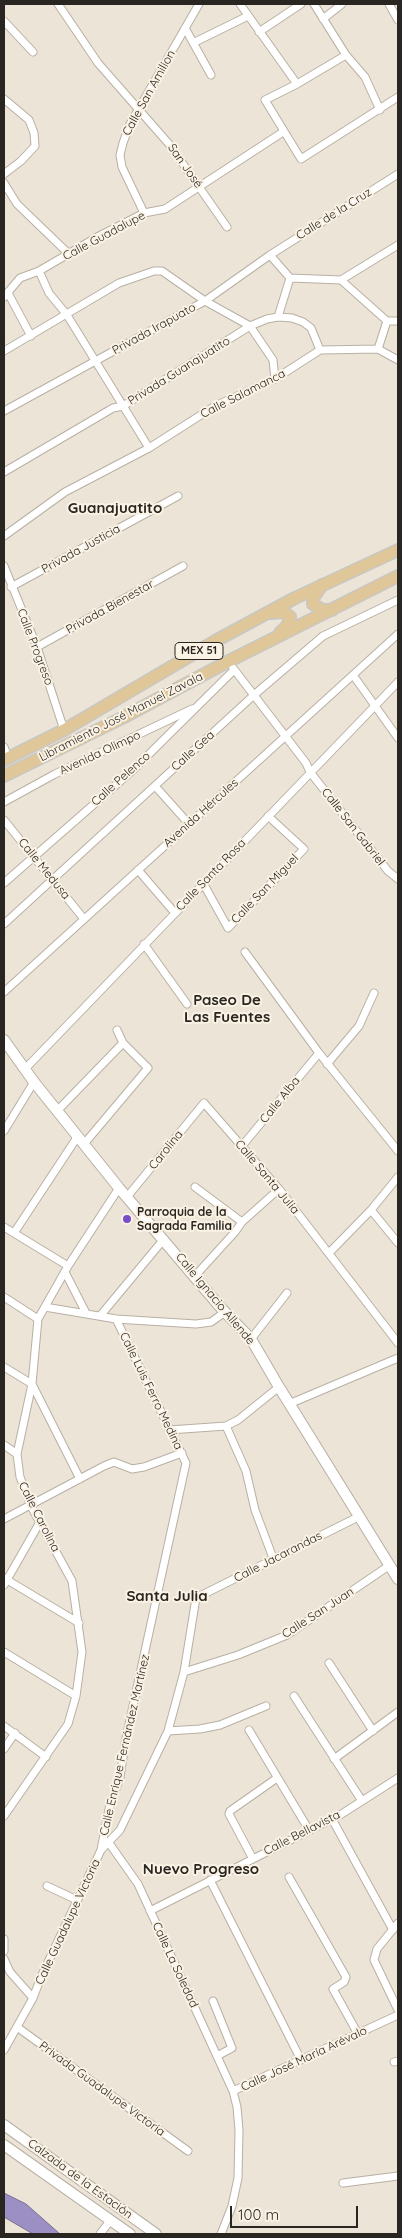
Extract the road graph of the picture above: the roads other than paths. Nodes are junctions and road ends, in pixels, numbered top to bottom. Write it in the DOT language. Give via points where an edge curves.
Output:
graph roads {
  1 [pos="58,4"];
  2 [pos="199,4"];
  3 [pos="240,4"];
  4 [pos="301,4"];
  5 [pos="314,4"];
  6 [pos="342,4"];
  7 [pos="389,4"];
  8 [pos="248,16"];
  9 [pos="323,19"];
  10 [pos="398,20"];
  11 [pos="4,21"];
  12 [pos="185,28"];
  13 [pos="259,32"];
  14 [pos="193,43"];
  15 [pos="33,52"];
  16 [pos="346,54"];
  17 [pos="211,75"];
  18 [pos="297,84"];
  19 [pos="398,97"];
  20 [pos="5,102"];
  21 [pos="139,109"];
  22 [pos="380,110"];
  23 [pos="283,132"];
  24 [pos="4,174"];
  25 [pos="398,174"];
  26 [pos="4,183"];
  27 [pos="199,187"];
  28 [pos="144,214"];
  29 [pos="227,227"];
  30 [pos="398,246"];
  31 [pos="70,254"];
  32 [pos="270,255"];
  33 [pos="39,271"];
  34 [pos="290,278"];
  35 [pos="341,280"];
  36 [pos="6,295"];
  37 [pos="205,301"];
  38 [pos="66,315"];
  39 [pos="278,317"];
  40 [pos="387,321"];
  41 [pos="398,321"];
  42 [pos="250,326"];
  43 [pos="31,336"];
  44 [pos="378,349"];
  45 [pos="320,350"];
  46 [pos="4,351"];
  47 [pos="398,360"];
  48 [pos="96,362"];
  49 [pos="275,379"];
  50 [pos="123,406"];
  51 [pos="4,411"];
  52 [pos="149,448"];
  53 [pos="4,472"];
  54 [pos="178,496"];
  55 [pos="4,536"];
  56 [pos="398,550"];
  57 [pos="4,566"];
  58 [pos="183,566"];
  59 [pos="398,576"];
  60 [pos="323,583"];
  61 [pos="11,587"];
  62 [pos="398,600"];
  63 [pos="334,610"];
  64 [pos="262,616"];
  65 [pos="398,634"];
  66 [pos="275,638"];
  67 [pos="37,647"];
  68 [pos="232,666"];
  69 [pos="353,675"];
  70 [pos="398,682"];
  71 [pos="254,695"];
  72 [pos="375,706"];
  73 [pos="197,707"];
  74 [pos="64,730"];
  75 [pos="286,736"];
  76 [pos="398,738"];
  77 [pos="4,747"];
  78 [pos="6,759"];
  79 [pos="310,772"];
  80 [pos="4,776"];
  81 [pos="155,786"];
  82 [pos="4,802"];
  83 [pos="268,816"];
  84 [pos="4,822"];
  85 [pos="189,824"];
  86 [pos="33,856"];
  87 [pos="138,870"];
  88 [pos="398,879"];
  89 [pos="52,880"];
  90 [pos="4,883"];
  91 [pos="203,883"];
  92 [pos="175,913"];
  93 [pos="84,919"];
  94 [pos="4,924"];
  95 [pos="144,944"];
  96 [pos="245,952"];
  97 [pos="4,992"];
  98 [pos="374,993"];
  99 [pos="187,1004"];
  100 [pos="117,1030"];
  101 [pos="4,1040"];
  102 [pos="123,1043"];
  103 [pos="319,1054"];
  104 [pos="328,1064"];
  105 [pos="25,1069"];
  106 [pos="34,1082"];
  107 [pos="204,1103"];
  108 [pos="58,1110"];
  109 [pos="4,1131"];
  110 [pos="81,1140"];
  111 [pos="242,1146"];
  112 [pos="398,1151"];
  113 [pos="398,1177"];
  114 [pos="196,1187"];
  115 [pos="119,1188"];
  116 [pos="279,1189"];
  117 [pos="127,1197"];
  118 [pos="371,1210"];
  119 [pos="242,1222"];
  120 [pos="4,1227"];
  121 [pos="14,1234"];
  122 [pos="164,1239"];
  123 [pos="398,1243"];
  124 [pos="329,1253"];
  125 [pos="67,1269"];
  126 [pos="194,1276"];
  127 [pos="287,1294"];
  128 [pos="4,1297"];
  129 [pos="45,1306"];
  130 [pos="225,1312"];
  131 [pos="86,1313"];
  132 [pos="100,1316"];
  133 [pos="38,1319"];
  134 [pos="116,1320"];
  135 [pos="251,1339"];
  136 [pos="398,1343"];
  137 [pos="398,1358"];
  138 [pos="4,1367"];
  139 [pos="32,1384"];
  140 [pos="279,1387"];
  141 [pos="289,1404"];
  142 [pos="226,1426"];
  143 [pos="169,1430"];
  144 [pos="4,1445"];
  145 [pos="17,1454"];
  146 [pos="182,1454"];
  147 [pos="186,1463"];
  148 [pos="80,1480"];
  149 [pos="31,1506"];
  150 [pos="360,1516"];
  151 [pos="4,1519"];
  152 [pos="40,1522"];
  153 [pos="273,1558"];
  154 [pos="390,1565"];
  155 [pos="398,1579"];
  156 [pos="5,1581"];
  157 [pos="196,1598"];
  158 [pos="79,1624"];
  159 [pos="4,1652"];
  160 [pos="329,1663"];
  161 [pos="184,1672"];
  162 [pos="76,1696"];
  163 [pos="294,1696"];
  164 [pos="266,1706"];
  165 [pos="398,1712"];
  166 [pos="4,1726"];
  167 [pos="249,1730"];
  168 [pos="168,1731"];
  169 [pos="373,1731"];
  170 [pos="15,1733"];
  171 [pos="4,1749"];
  172 [pos="46,1757"];
  173 [pos="334,1760"];
  174 [pos="278,1778"];
  175 [pos="398,1778"];
  176 [pos="362,1801"];
  177 [pos="4,1816"];
  178 [pos="332,1819"];
  179 [pos="309,1830"];
  180 [pos="109,1843"];
  181 [pos="101,1850"];
  182 [pos="253,1859"];
  183 [pos="290,1876"];
  184 [pos="210,1880"];
  185 [pos="47,1886"];
  186 [pos="77,1900"];
  187 [pos="150,1911"];
  188 [pos="398,1923"];
  189 [pos="393,1930"];
  190 [pos="4,1939"];
  191 [pos="4,1951"];
  192 [pos="4,1959"];
  193 [pos="33,1998"];
  194 [pos="213,2001"];
  195 [pos="398,2010"];
  196 [pos="398,2015"];
  197 [pos="17,2027"];
  198 [pos="358,2034"];
  199 [pos="4,2050"];
  200 [pos="217,2056"];
  201 [pos="301,2060"];
  202 [pos="233,2091"];
  203 [pos="4,2125"];
  204 [pos="30,2143"];
  205 [pos="5,2148"];
  206 [pos="188,2151"];
  207 [pos="398,2176"];
  208 [pos="343,2183"];
  209 [pos="110,2221"];
  210 [pos="143,2230"];
  211 [pos="100,2234"];
  212 [pos="130,2234"];
  213 [pos="156,2234"];
  214 [pos="221,2234"];
  1 -- 21 [label="street, San José" via="98,63"];
  2 -- 12 [label="street, Calle San Amilion"];
  3 -- 8 [label="street"];
  4 -- 13 [label="street"];
  5 -- 9 [label="street"];
  6 -- 9 [label="street"];
  7 -- 10 [label="street"];
  8 -- 13 [label="street"];
  8 -- 14 [label="street"];
  9 -- 16 [label="street"];
  11 -- 15 [label="street"];
  12 -- 14 [label="street"];
  12 -- 21 [label="street, Calle San Amilion"];
  13 -- 18 [label="street"];
  14 -- 17 [label="street"];
  16 -- 18 [label="street"];
  16 -- 22 [label="street" via="365,77"];
  18 -- 23 [label="street" via="266,100"];
  19 -- 22 [label="street"];
  20 -- 24 [label="street" via="29,120 35,146"];
  21 -- 27 [label="street, San José"];
  21 -- 28 [label="street, Calle San Amilion" via="130,124 120,155 122,167"];
  22 -- 23 [label="street" via="301,160"];
  23 -- 27 [label="street, Calle Guadalupe"];
  25 -- 32 [label="street, Calle de la Cruz"];
  26 -- 31 [label="street" via="17,204"];
  27 -- 28 [label="street, Calle Guadalupe" via="165,209"];
  27 -- 29 [label="street, San José"];
  28 -- 31 [label="street, Calle Guadalupe"];
  30 -- 35 [label="street"];
  31 -- 33 [label="street, Calle Guadalupe"];
  32 -- 34 [label="street"];
  32 -- 37 [label="street, Calle de la Cruz"];
  33 -- 36 [label="street, Calle Guadalupe" via="20,278"];
  33 -- 38 [label="street" via="49,293"];
  34 -- 35 [label="street"];
  34 -- 39 [label="street"];
  35 -- 40 [label="street"];
  36 -- 43 [label="street"];
  37 -- 38 [label="street" via="162,271 154,271 119,284"];
  37 -- 42 [label="street, Privada Irapuato"];
  37 -- 48 [label="street, Privada Irapuato"];
  38 -- 43 [label="street"];
  38 -- 48 [label="street"];
  39 -- 42 [label="street, Privada Guanajuatito"];
  39 -- 45 [label="street" via="292,318 311,328"];
  40 -- 41 [label="street"];
  40 -- 44 [label="street"];
  42 -- 49 [label="street, Privada Irapuato" via="273,360"];
  42 -- 50 [label="street, Privada Guanajuatito"];
  43 -- 46 [label="street"];
  44 -- 45 [label="street"];
  44 -- 47 [label="street"];
  45 -- 49 [label="street, Calle Salamanca"];
  48 -- 50 [label="street"];
  48 -- 51 [label="street, Privada Irapuato"];
  49 -- 52 [label="street, Calle Salamanca" via="215,406"];
  50 -- 52 [label="street"];
  50 -- 53 [label="street, Privada Guanajuatito" via="113,408"];
  52 -- 55 [label="street, Calle Salamanca" via="65,492"];
  54 -- 61 [label="street, Privada Justicia"];
  56 -- 60 [label="main road, Libramiento José Manuel Zavala / MEX 51"];
  57 -- 61 [label="street, Calle Progreso"];
  58 -- 67 [label="street, Privada Bienestar"];
  59 -- 63 [label="main road, Libramiento José Manuel Zavala / MEX 51"];
  60 -- 63 [label="main road" via="312,598 313,604 322,610"];
  60 -- 64 [label="main road, Libramiento José Manuel Zavala / MEX 51"];
  61 -- 67 [label="street, Calle Progreso"];
  62 -- 71 [label="street, Calle Gea" via="323,636"];
  63 -- 66 [label="main road, Libramiento José Manuel Zavala / MEX 51"];
  64 -- 66 [label="main road" via="278,611 288,614 288,625"];
  64 -- 74 [label="main road, Libramiento José Manuel Zavala / MEX 51"];
  65 -- 69 [label="street, Avenida Hércules"];
  66 -- 68 [label="main road, Libramiento José Manuel Zavala / MEX 51"];
  67 -- 74 [label="street, Calle Progreso"];
  68 -- 71 [label="street, Calle San Gabriel"];
  68 -- 73 [label="street, Calle Pelenco"];
  68 -- 80 [label="main road, Libramiento José Manuel Zavala / MEX 51"];
  69 -- 72 [label="street"];
  69 -- 75 [label="street, Avenida Hércules"];
  70 -- 72 [label="street, Calle Santa Rosa"];
  71 -- 75 [label="street, Calle San Gabriel"];
  71 -- 81 [label="street, Calle Gea"];
  72 -- 76 [label="street"];
  72 -- 79 [label="street, Calle Santa Rosa"];
  73 -- 82 [label="street, Avenida Olimpo" via="55,774"];
  73 -- 86 [label="street, Calle Pelenco" via="133,770"];
  74 -- 78 [label="main road, Libramiento José Manuel Zavala / MEX 51"];
  75 -- 79 [label="street, Calle San Gabriel"];
  75 -- 85 [label="street, Avenida Hércules"];
  77 -- 78 [label="street"];
  79 -- 83 [label="street, Calle Santa Rosa"];
  79 -- 88 [label="street, Calle San Gabriel" via="388,871"];
  81 -- 85 [label="street"];
  81 -- 89 [label="street, Calle Gea"];
  83 -- 91 [label="street, Calle Santa Rosa"];
  83 -- 91 [label="street, Calle San Miguel" via="304,849 228,928"];
  84 -- 86 [label="street, Calle Medusa"];
  85 -- 87 [label="street, Avenida Hércules"];
  86 -- 89 [label="street, Calle Medusa"];
  86 -- 90 [label="street, Calle Pelenco"];
  87 -- 92 [label="street"];
  87 -- 93 [label="street, Avenida Hércules"];
  89 -- 93 [label="street, Calle Medusa"];
  89 -- 94 [label="street, Calle Gea"];
  91 -- 92 [label="street, Calle Santa Rosa"];
  92 -- 95 [label="street, Calle Santa Rosa"];
  93 -- 97 [label="street, Avenida Hércules"];
  95 -- 99 [label="street"];
  95 -- 105 [label="street, Calle Santa Rosa"];
  96 -- 103 [label="street"];
  98 -- 104 [label="street" via="359,1026"];
  100 -- 102 [label="street"];
  101 -- 105 [label="street, Calle Ignacio Allende"];
  102 -- 108 [label="street"];
  102 -- 110 [label="street" via="148,1068"];
  103 -- 104 [label="street"];
  103 -- 111 [label="street, Calle Alba"];
  104 -- 112 [label="street"];
  105 -- 106 [label="street, Calle Ignacio Allende"];
  106 -- 108 [label="street, Calle Ignacio Allende"];
  106 -- 109 [label="street"];
  107 -- 111 [label="street, Calle Santa Julia"];
  107 -- 117 [label="street, Carolina"];
  108 -- 110 [label="street, Calle Ignacio Allende"];
  110 -- 115 [label="street, Calle Ignacio Allende"];
  110 -- 121 [label="street"];
  111 -- 116 [label="street, Calle Santa Julia"];
  113 -- 118 [label="street"];
  114 -- 119 [label="street"];
  115 -- 117 [label="street, Calle Ignacio Allende"];
  115 -- 125 [label="street, Calle Carolina"];
  116 -- 119 [label="street"];
  116 -- 124 [label="street, Calle Santa Julia"];
  117 -- 122 [label="street, Calle Ignacio Allende"];
  118 -- 123 [label="street"];
  118 -- 124 [label="street"];
  119 -- 126 [label="street"];
  120 -- 121 [label="street"];
  121 -- 125 [label="street"];
  122 -- 126 [label="street, Calle Ignacio Allende"];
  122 -- 132 [label="street"];
  124 -- 136 [label="street, Calle Santa Julia"];
  125 -- 129 [label="street, Calle Carolina"];
  125 -- 131 [label="street"];
  126 -- 130 [label="street, Calle Ignacio Allende"];
  127 -- 135 [label="street"];
  128 -- 133 [label="street"];
  129 -- 131 [label="street"];
  129 -- 133 [label="street, Calle Carolina"];
  130 -- 134 [label="street" via="212,1322 196,1324"];
  130 -- 135 [label="street, Calle Ignacio Allende"];
  131 -- 132 [label="street"];
  132 -- 134 [label="street"];
  133 -- 139 [label="street, Calle Carolina"];
  134 -- 143 [label="street, Calle Luis Ferro Medina"];
  135 -- 140 [label="street, Calle Ignacio Allende"];
  137 -- 141 [label="street"];
  138 -- 139 [label="street"];
  139 -- 145 [label="street, Calle Carolina"];
  139 -- 148 [label="street"];
  140 -- 141 [label="street, Calle Ignacio Allende"];
  140 -- 142 [label="street"];
  141 -- 150 [label="street, Calle Ignacio Allende"];
  142 -- 143 [label="street"];
  142 -- 153 [label="street" via="246,1471 255,1510"];
  143 -- 146 [label="street, Calle Luis Ferro Medina"];
  144 -- 145 [label="street"];
  145 -- 149 [label="street, Calle Carolina" via="20,1478"];
  146 -- 147 [label="street, Calle Luis Ferro Medina"];
  146 -- 148 [label="street" via="144,1468 114,1462"];
  147 -- 181 [label="street, Calle Enrique Fernández Martínez" via="120,1777 109,1809"];
  148 -- 149 [label="street"];
  149 -- 151 [label="street"];
  149 -- 152 [label="street, Calle Carolina"];
  150 -- 153 [label="street, Calle Jacarandas"];
  150 -- 154 [label="street, Calle Ignacio Allende"];
  152 -- 156 [label="street"];
  152 -- 158 [label="street, Calle Carolina" via="72,1581"];
  153 -- 157 [label="street, Calle Jacarandas"];
  154 -- 155 [label="street, Calle Ignacio Allende"];
  154 -- 161 [label="street, Calle San Juan" via="287,1635"];
  156 -- 158 [label="street"];
  157 -- 161 [label="street, Calle Guadalupe Victoria"];
  158 -- 162 [label="street, Calle Carolina" via="82,1652"];
  159 -- 162 [label="street"];
  160 -- 169 [label="street"];
  161 -- 168 [label="street, Calle Guadalupe Victoria"];
  162 -- 172 [label="street, Calle Carolina" via="68,1724"];
  163 -- 173 [label="street"];
  164 -- 168 [label="street" via="220,1725"];
  165 -- 169 [label="street"];
  166 -- 170 [label="street"];
  167 -- 174 [label="street"];
  168 -- 180 [label="street, Calle Guadalupe Victoria" via="120,1830"];
  169 -- 173 [label="street"];
  170 -- 171 [label="street"];
  170 -- 172 [label="street"];
  172 -- 177 [label="street, Calle Carolina"];
  173 -- 176 [label="street"];
  174 -- 179 [label="street"];
  174 -- 182 [label="street" via="229,1814"];
  175 -- 176 [label="street, Calle Bellavista"];
  176 -- 178 [label="street, Calle Bellavista"];
  178 -- 179 [label="street, Calle Bellavista"];
  178 -- 189 [label="street"];
  179 -- 182 [label="street, Calle Bellavista"];
  180 -- 181 [label="street, Calle Guadalupe Victoria"];
  180 -- 187 [label="street, Calle La Soledad" via="138,1884"];
  181 -- 186 [label="street, Calle Guadalupe Victoria"];
  182 -- 184 [label="street, Calle Bellavista"];
  183 -- 198 [label="street" via="346,1977 333,1989"];
  184 -- 187 [label="street, Calle Bellavista"];
  184 -- 201 [label="street"];
  185 -- 186 [label="street"];
  186 -- 193 [label="street, Calle Guadalupe Victoria"];
  187 -- 200 [label="street, Calle La Soledad"];
  188 -- 189 [label="street"];
  189 -- 195 [label="street" via="374,1954 374,1960"];
  190 -- 191 [label="street"];
  192 -- 193 [label="street" via="10,1972"];
  193 -- 197 [label="street, Calle Guadalupe Victoria"];
  194 -- 200 [label="street" via="232,2048"];
  196 -- 198 [label="street, Calle José María Arévalo"];
  197 -- 199 [label="street, Calle Guadalupe Victoria"];
  197 -- 206 [label="street, Privada Guadalupe Victoria"];
  198 -- 201 [label="street, Calle José María Arévalo"];
  200 -- 202 [label="street, Calle La Soledad"];
  201 -- 202 [label="street, Calle José María Arévalo"];
  202 -- 214 [label="street, Calle José María Arévalo" via="239,2130 238,2178"];
  203 -- 204 [label="street, Calzada de la Estación"];
  204 -- 205 [label="street"];
  204 -- 210 [label="street, Calzada de la Estación"];
  205 -- 209 [label="street, Calzada de la Estación"];
  207 -- 208 [label="street"];
  209 -- 211 [label="street"];
  209 -- 212 [label="street, Calzada de la Estación"];
  210 -- 213 [label="street, Calzada de la Estación"];
}
